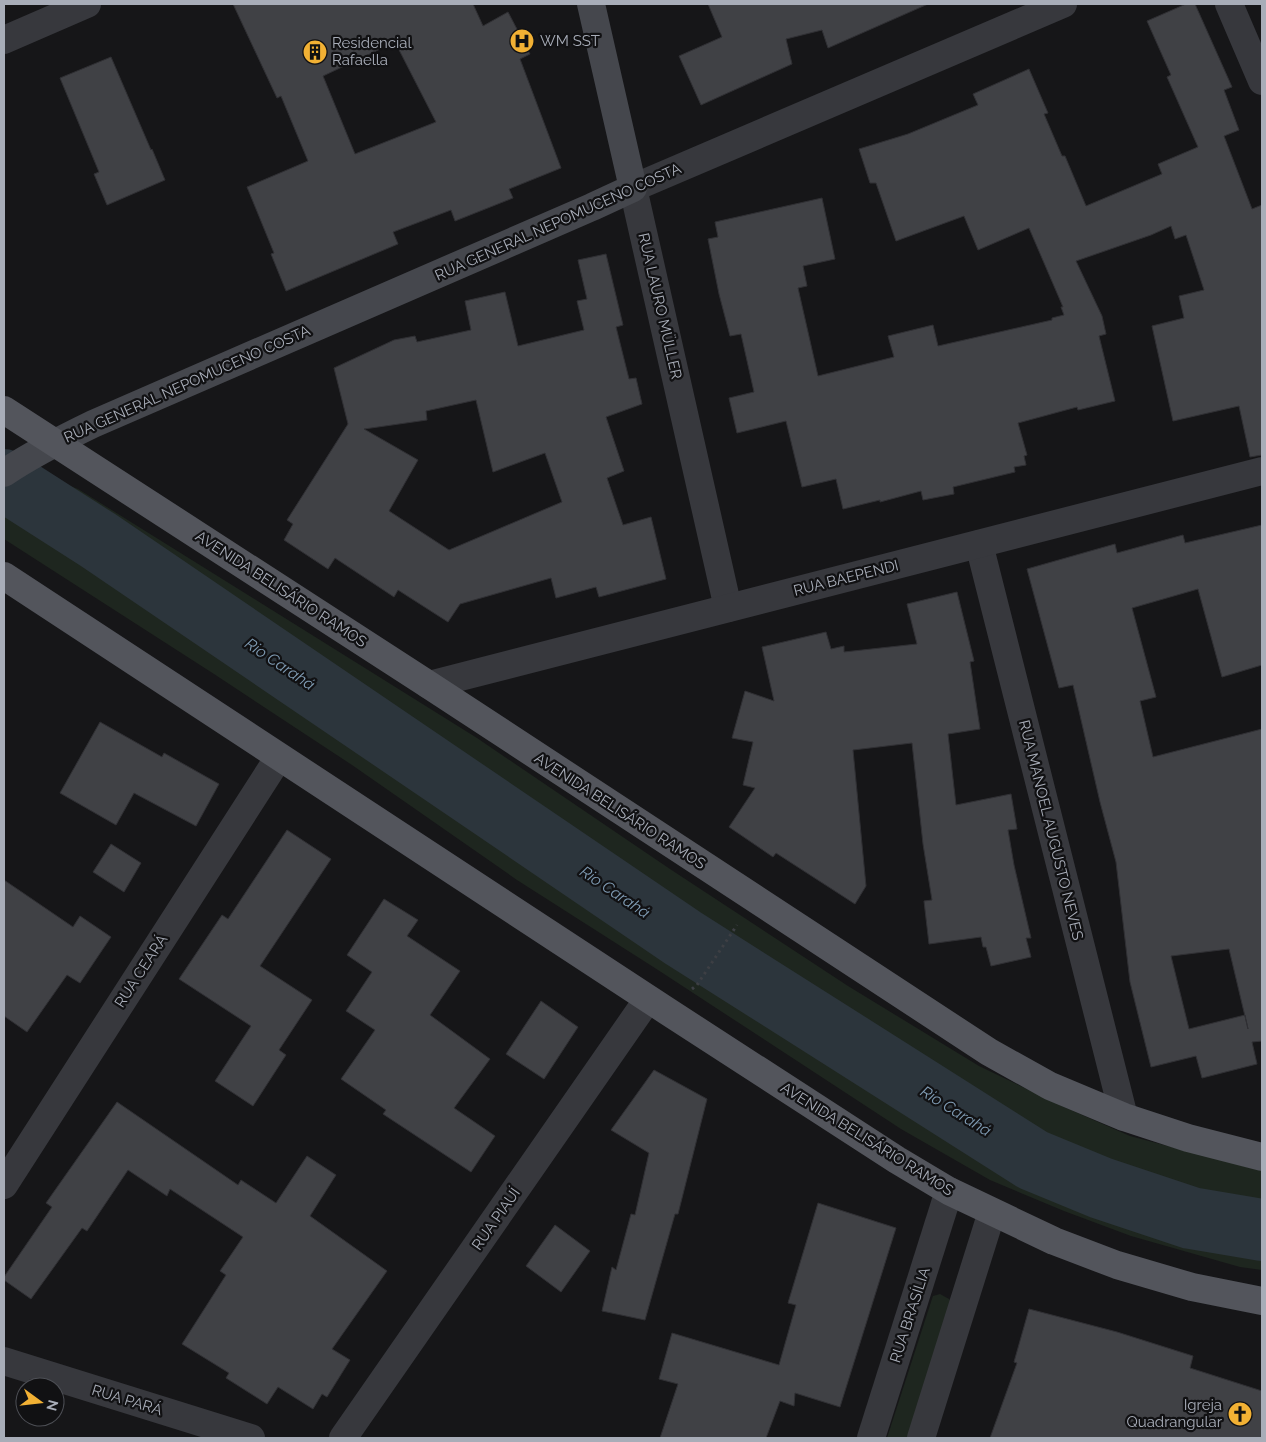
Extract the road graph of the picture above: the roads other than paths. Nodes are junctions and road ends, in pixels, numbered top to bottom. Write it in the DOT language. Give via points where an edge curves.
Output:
graph roads {
  1 [pos="87,4"];
  2 [pos="591,4"];
  3 [pos="1063,4"];
  4 [pos="1229,4"];
  5 [pos="4,40"];
  6 [pos="1262,81"];
  7 [pos="633,188"];
  8 [pos="4,410"];
  9 [pos="54,443"];
  10 [pos="14,466"];
  11 [pos="1262,471"];
  12 [pos="979,544"];
  13 [pos="4,576"];
  14 [pos="728,608"];
  15 [pos="429,685"];
  16 [pos="279,756"];
  17 [pos="648,999"];
  18 [pos="1124,1117"];
  19 [pos="1262,1157"];
  20 [pos="4,1184"];
  21 [pos="949,1191"];
  22 [pos="992,1212"];
  23 [pos="1262,1301"];
  24 [pos="4,1361"];
  25 [pos="250,1438"];
  26 [pos="342,1438"];
  27 [pos="871,1438"];
  28 [pos="921,1438"];
  1 -- 5 [label="street"];
  2 -- 7 [label="main road, RUA LAURO MÜLLER"];
  3 -- 7 [label="street, RUA GENERAL NEPOMUCENO COSTA"];
  4 -- 6 [label="street"];
  7 -- 9 [label="main road, RUA GENERAL NEPOMUCENO COSTA"];
  7 -- 14 [label="street, RUA LAURO MÜLLER"];
  8 -- 9 [label="main road, AVENIDA BELISÁRIO RAMOS"];
  9 -- 10 [label="main road, RUA GENERAL NEPOMUCENO COSTA"];
  9 -- 15 [label="main road, AVENIDA BELISÁRIO RAMOS"];
  11 -- 12 [label="street, RUA BAEPENDI"];
  12 -- 14 [label="street, RUA BAEPENDI"];
  12 -- 18 [label="street, RUA MANOEL AUGUSTO NEVES"];
  13 -- 16 [label="main road, AVENIDA BELISÁRIO RAMOS"];
  14 -- 15 [label="street, RUA BAEPENDI"];
  15 -- 18 [label="main road, AVENIDA BELISÁRIO RAMOS" via="989,1052 1050,1086"];
  16 -- 17 [label="main road, AVENIDA BELISÁRIO RAMOS"];
  16 -- 20 [label="street, RUA CEARÁ"];
  17 -- 21 [label="main road, AVENIDA BELISÁRIO RAMOS"];
  17 -- 26 [label="street, RUA PIAUÍ"];
  18 -- 19 [label="main road, AVENIDA BELISÁRIO RAMOS"];
  21 -- 22 [label="main road, AVENIDA BELISÁRIO RAMOS"];
  21 -- 27 [label="street, RUA BRASÍLIA"];
  22 -- 23 [label="main road, AVENIDA BELISÁRIO RAMOS" via="1117,1265 1192,1287"];
  22 -- 28 [label="street"];
  24 -- 25 [label="street, RUA PARÁ"];
}
